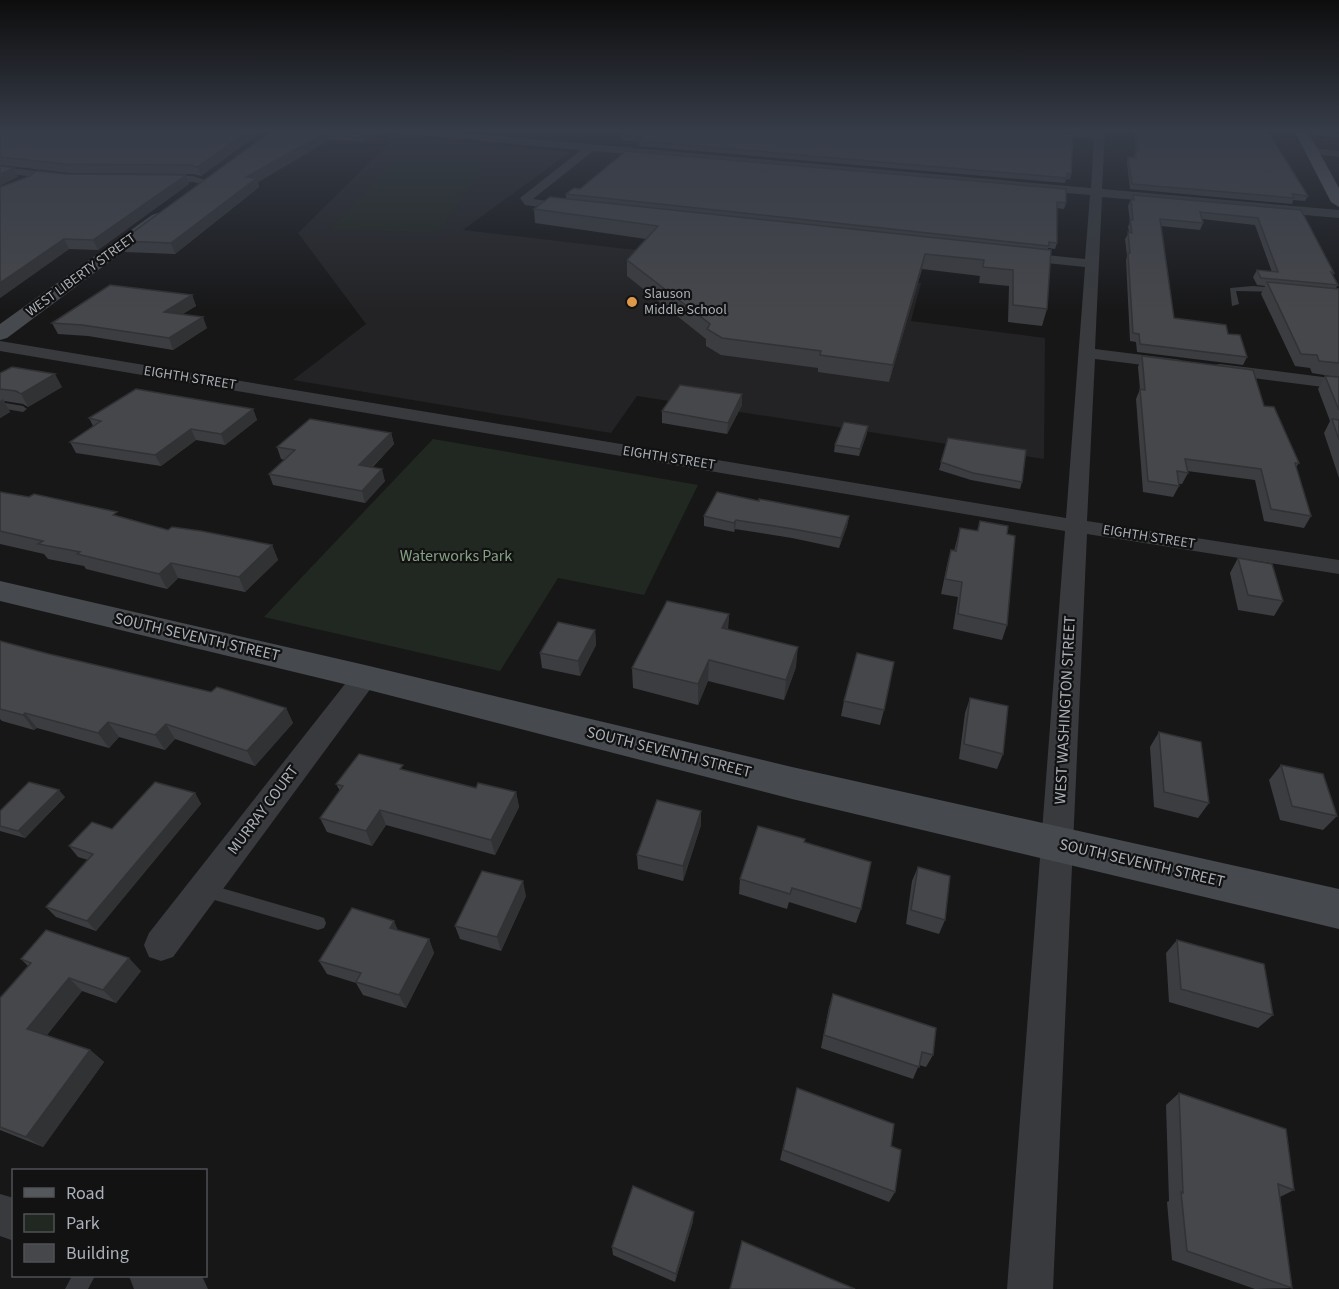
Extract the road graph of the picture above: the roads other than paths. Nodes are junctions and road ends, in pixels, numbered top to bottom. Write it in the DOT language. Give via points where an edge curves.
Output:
graph roads {
  1 [pos="195,190"];
  2 [pos="536,190"];
  3 [pos="1075,190"];
  4 [pos="1096,192"];
  5 [pos="187,196"];
  6 [pos="590,209"];
  7 [pos="169,210"];
  8 [pos="1339,213"];
  9 [pos="1004,255"];
  10 [pos="1092,264"];
  11 [pos="1288,291"];
  12 [pos="1235,304"];
  13 [pos="0,334"];
  14 [pos="0,346"];
  15 [pos="1086,353"];
  16 [pos="1339,384"];
  17 [pos="0,405"];
  18 [pos="23,409"];
  19 [pos="1076,526"];
  20 [pos="1339,567"];
  21 [pos="0,591"];
  22 [pos="365,677"];
  23 [pos="1057,843"];
  24 [pos="203,889"];
  25 [pos="1339,909"];
  26 [pos="318,923"];
  27 [pos="161,945"];
  28 [pos="157,1277"];
  29 [pos="185,1289"];
  30 [pos="1030,1289"];
  1 -- 5 [label="street"];
  2 -- 6 [label="street" via="526,198 529,202"];
  3 -- 4 [label="street"];
  4 -- 8 [label="street"];
  4 -- 10 [label="street, WEST WASHINGTON STREET"];
  7 -- 13 [label="street, WEST LIBERTY STREET"];
  9 -- 10 [label="street"];
  10 -- 15 [label="street, WEST WASHINGTON STREET"];
  11 -- 12 [label="lane" via="1232,289"];
  14 -- 19 [label="street, EIGHTH STREET"];
  15 -- 16 [label="street"];
  15 -- 19 [label="street, WEST WASHINGTON STREET"];
  17 -- 18 [label="lane"];
  19 -- 20 [label="street, EIGHTH STREET"];
  19 -- 23 [label="street, WEST WASHINGTON STREET"];
  21 -- 22 [label="street, SOUTH SEVENTH STREET"];
  22 -- 23 [label="street, SOUTH SEVENTH STREET" via="792,783"];
  22 -- 24 [label="street, MURRAY COURT"];
  23 -- 25 [label="street, SOUTH SEVENTH STREET"];
  23 -- 30 [label="street, WEST WASHINGTON STREET"];
  24 -- 26 [label="lane"];
  24 -- 27 [label="street, MURRAY COURT"];
  28 -- 29 [label="street"];
}
